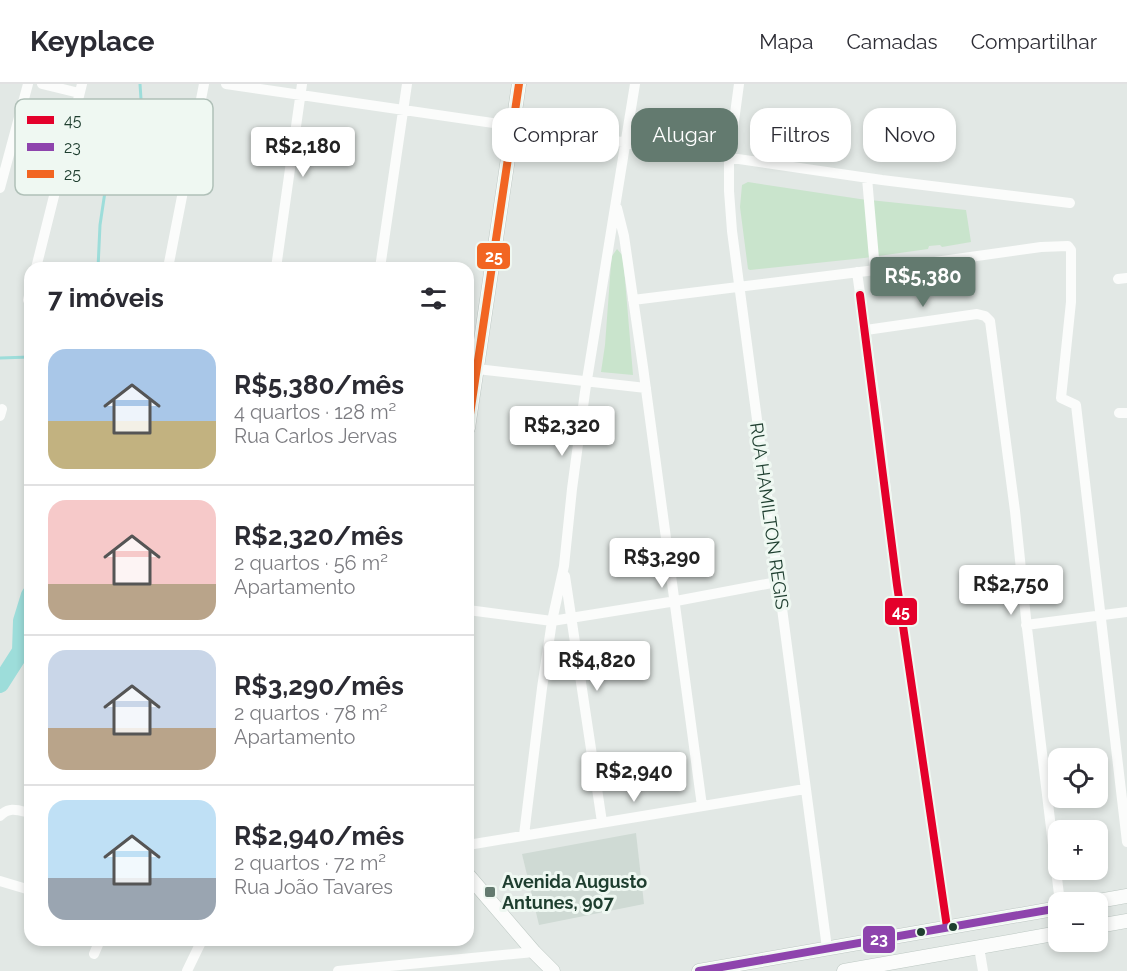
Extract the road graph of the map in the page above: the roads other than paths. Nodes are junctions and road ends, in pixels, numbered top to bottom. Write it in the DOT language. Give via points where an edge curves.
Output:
graph roads {
  1 [pos="28,84"];
  2 [pos="42,84"];
  3 [pos="204,84"];
  4 [pos="226,84"];
  5 [pos="407,84"];
  6 [pos="519,84"];
  7 [pos="634,84"];
  8 [pos="740,84"];
  9 [pos="80,88"];
  10 [pos="301,90"];
  11 [pos="24,99"];
  12 [pos="201,99"];
  13 [pos="516,108"];
  14 [pos="736,108"];
  15 [pos="403,111"];
  16 [pos="492,124"];
  17 [pos="15,132"];
  18 [pos="619,141"];
  19 [pos="626,142"];
  20 [pos="631,143"];
  21 [pos="738,159"];
  22 [pos="507,162"];
  23 [pos="729,162"];
  24 [pos="867,178"];
  25 [pos="0,188"];
  26 [pos="54,195"];
  27 [pos="182,195"];
  28 [pos="615,202"];
  29 [pos="1070,202"];
  30 [pos="37,262"];
  31 [pos="169,262"];
  32 [pos="277,262"];
  33 [pos="381,262"];
  34 [pos="875,270"];
  35 [pos="857,272"];
  36 [pos="738,287"];
  37 [pos="633,300"];
  38 [pos="866,330"];
  39 [pos="474,357"];
  40 [pos="474,369"];
  41 [pos="587,381"];
  42 [pos="646,388"];
  43 [pos="564,566"];
  44 [pos="777,582"];
  45 [pos="676,601"];
  46 [pos="474,611"];
  47 [pos="1127,612"];
  48 [pos="1100,615"];
  49 [pos="571,617"];
  50 [pos="552,621"];
  51 [pos="1026,625"];
  52 [pos="805,789"];
  53 [pos="702,806"];
  54 [pos="24,812"];
  55 [pos="0,816"];
  56 [pos="602,822"];
  57 [pos="524,835"];
  58 [pos="1127,842"];
  59 [pos="474,844"];
  60 [pos="0,881"];
  61 [pos="474,882"];
  62 [pos="24,888"];
  63 [pos="1059,892"];
  64 [pos="1127,896"];
  65 [pos="1108,899"];
  66 [pos="1048,910"];
  67 [pos="1127,921"];
  68 [pos="1108,924"];
  69 [pos="947,927"];
  70 [pos="1048,935"];
  71 [pos="97,946"];
  72 [pos="199,946"];
  73 [pos="979,947"];
  74 [pos="827,948"];
  75 [pos="534,952"];
  76 [pos="94,954"];
  77 [pos="187,971"];
  78 [pos="338,971"];
  79 [pos="553,971"];
  80 [pos="699,971"];
  81 [pos="844,971"];
  82 [pos="983,971"];
  1 -- 11 [label="street"];
  2 -- 9 [label="street"];
  3 -- 12 [label="street"];
  4 -- 10 [label="street"];
  5 -- 15 [label="street"];
  6 -- 13 [label="main road"];
  7 -- 19 [label="street"];
  8 -- 14 [label="street, RUA HAMILTON REGIS"];
  10 -- 15 [label="street"];
  10 -- 32 [label="street"];
  15 -- 16 [label="street"];
  15 -- 33 [label="street"];
  17 -- 25 [label="street"];
  18 -- 19 [label="street"];
  19 -- 20 [label="street"];
  19 -- 28 [label="street"];
  21 -- 24 [label="street"];
  22 -- 39 [label="main road"];
  23 -- 36 [label="street, RUA HAMILTON REGIS"];
  24 -- 29 [label="street"];
  24 -- 34 [label="street"];
  26 -- 30 [label="street"];
  27 -- 31 [label="street"];
  28 -- 37 [label="street"];
  28 -- 41 [label="street"];
  34 -- 35 [label="street"];
  34 -- 48 [label="street" via="1041,247 1070,248 1071,302 1062,399 1076,405"];
  35 -- 36 [label="street"];
  35 -- 38 [label="street"];
  36 -- 37 [label="street"];
  36 -- 44 [label="street, RUA HAMILTON REGIS"];
  37 -- 42 [label="street"];
  38 -- 51 [label="street" via="982,314 990,321"];
  38 -- 69 [label="street" via="897,585"];
  40 -- 41 [label="street"];
  41 -- 42 [label="street"];
  41 -- 43 [label="street"];
  42 -- 45 [label="street"];
  43 -- 49 [label="street"];
  43 -- 50 [label="street"];
  44 -- 45 [label="street"];
  44 -- 52 [label="street, RUA HAMILTON REGIS"];
  45 -- 49 [label="street"];
  45 -- 53 [label="street"];
  46 -- 50 [label="street"];
  47 -- 48 [label="street"];
  48 -- 51 [label="street"];
  48 -- 58 [label="street"];
  49 -- 50 [label="street"];
  49 -- 56 [label="street"];
  50 -- 57 [label="street"];
  51 -- 63 [label="street"];
  52 -- 53 [label="street"];
  52 -- 74 [label="street, RUA HAMILTON REGIS"];
  53 -- 56 [label="street"];
  54 -- 55 [label="street" via="11,809"];
  56 -- 57 [label="street"];
  57 -- 59 [label="street"];
  60 -- 62 [label="street"];
  61 -- 75 [label="main road"];
  64 -- 65 [label="main road"];
  66 -- 69 [label="main road"];
  67 -- 68 [label="main road"];
  69 -- 74 [label="main road"];
  70 -- 73 [label="main road"];
  71 -- 76 [label="street"];
  72 -- 77 [label="street"];
  73 -- 81 [label="main road"];
  73 -- 82 [label="street"];
  74 -- 80 [label="main road"];
  75 -- 78 [label="street"];
  75 -- 79 [label="main road"];
}
